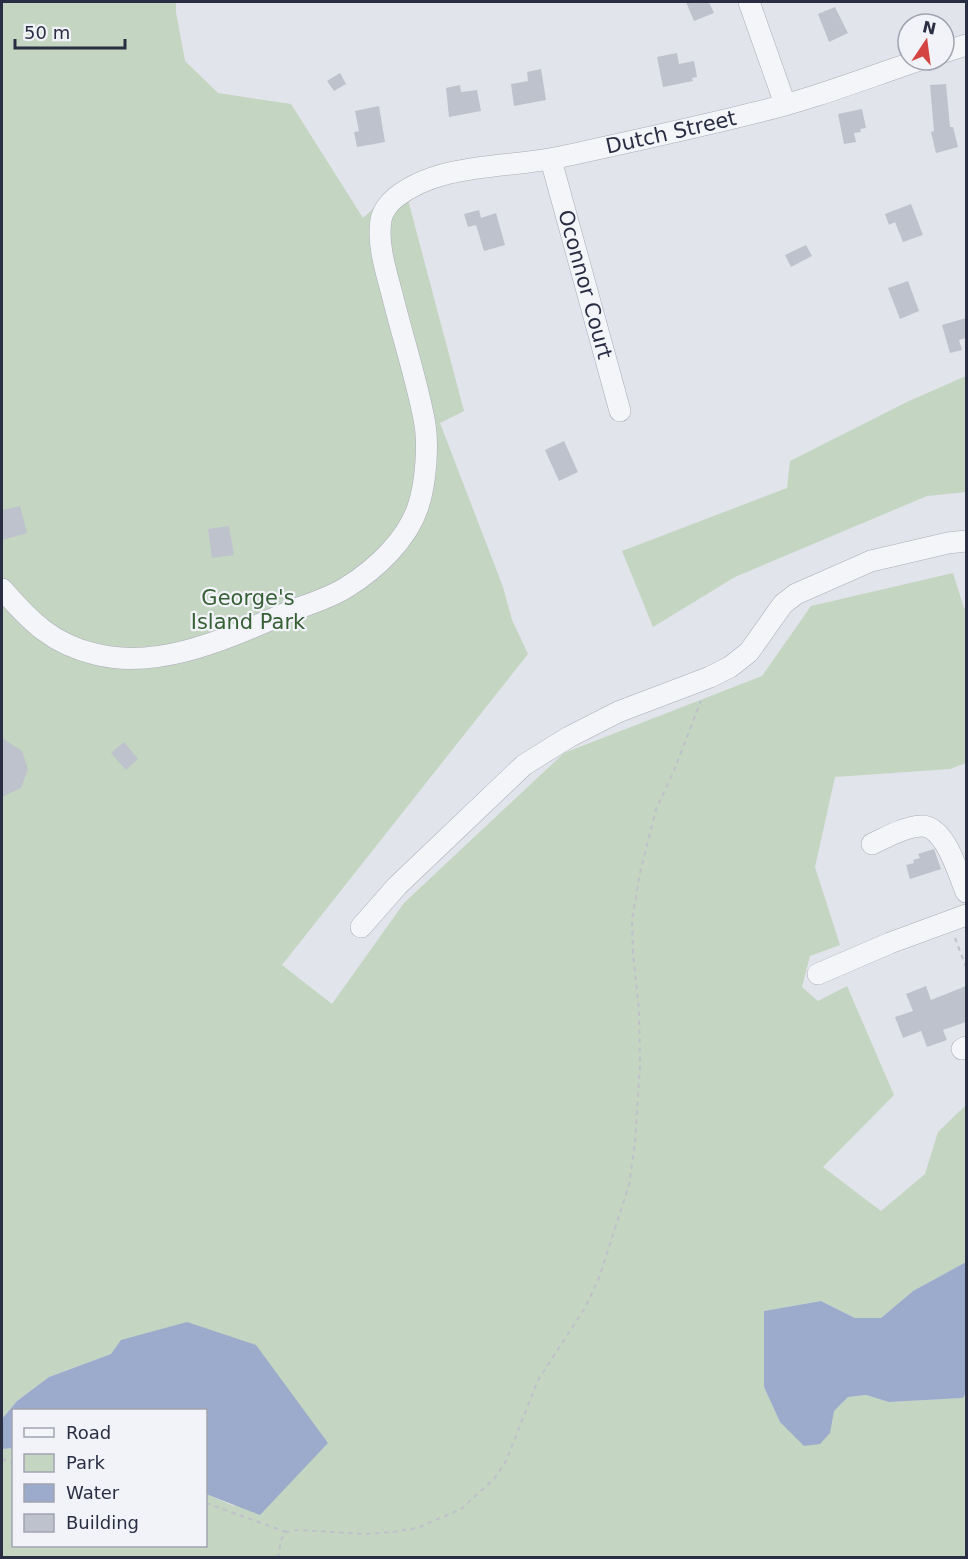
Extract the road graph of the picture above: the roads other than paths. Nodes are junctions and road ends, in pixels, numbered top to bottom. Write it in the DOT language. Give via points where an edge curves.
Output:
graph roads {
  1 [pos="748,2"];
  2 [pos="896,68"];
  3 [pos="785,104"];
  4 [pos="551,160"];
  5 [pos="620,411"];
  6 [pos="966,542"];
  7 [pos="2,590"];
  8 [pos="872,844"];
  9 [pos="966,892"];
  10 [pos="963,924"];
  11 [pos="361,927"];
  12 [pos="818,974"];
  1 -- 3 [label="street"];
  2 -- 3 [label="street, Dutch Street"];
  3 -- 4 [label="street, Dutch Street"];
  4 -- 5 [label="street, Oconnor Court"];
  4 -- 7 [label="street, Dutch Street" via="436,177 418,183 392,200 381,215 380,236 387,277 425,422 425,480 417,510 402,536 376,566 344,589 216,642 171,654 128,658 96,655 63,643 30,622"];
  6 -- 11 [label="street" via="871,561 796,594 783,604 749,652 730,667 618,712 569,737 525,765 397,886"];
  8 -- 9 [label="street" via="909,828 924,826 936,831"];
  10 -- 12 [label="street" via="890,943"];
}
